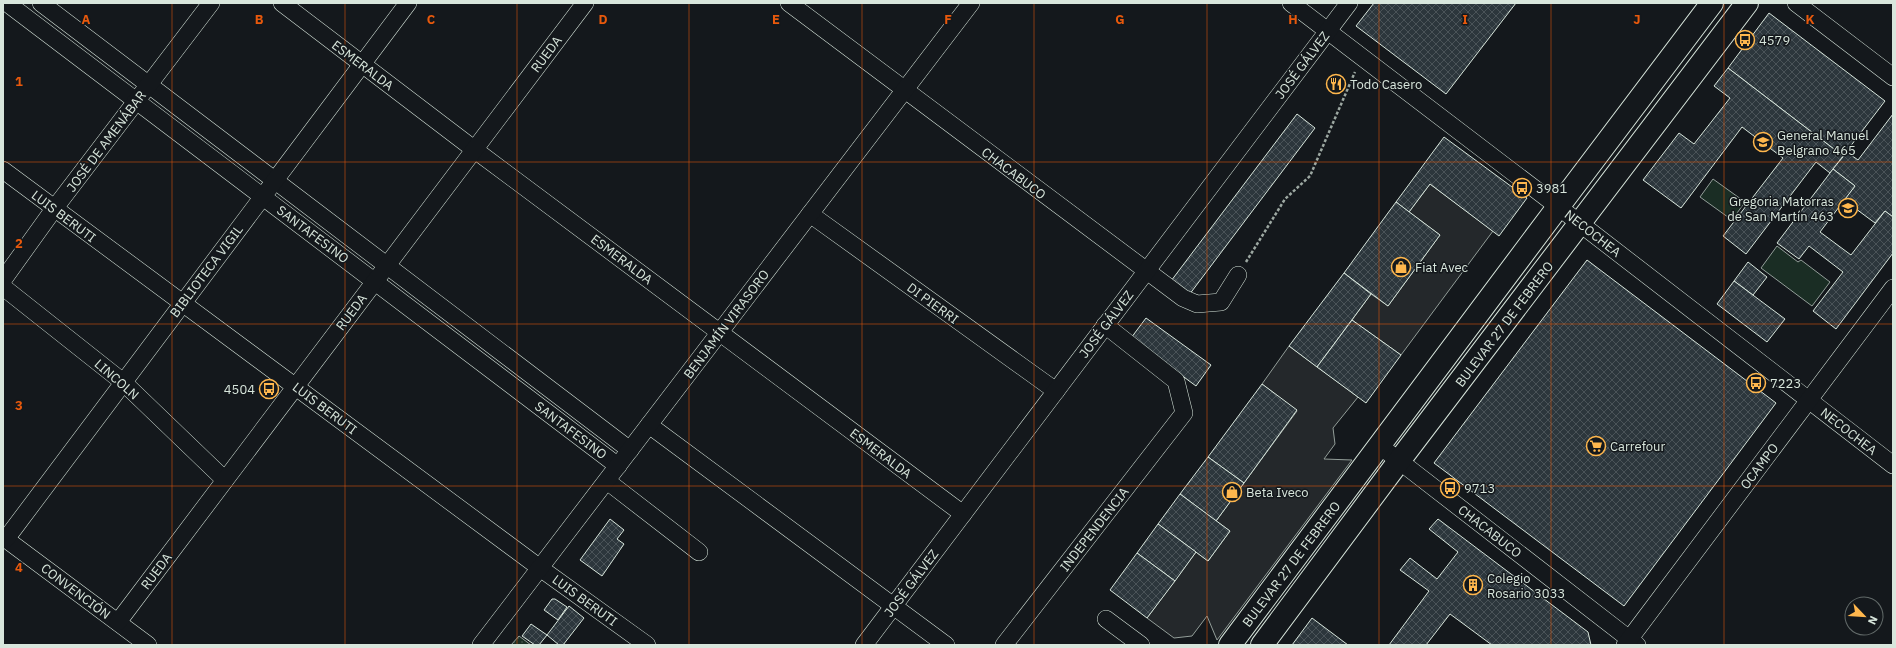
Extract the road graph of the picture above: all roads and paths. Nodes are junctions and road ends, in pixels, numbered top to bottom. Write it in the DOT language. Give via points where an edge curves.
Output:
graph roads {
  1 [pos="7,3"];
  2 [pos="41,3"];
  3 [pos="211,3"];
  4 [pos="282,3"];
  5 [pos="408,3"];
  6 [pos="585,3"];
  7 [pos="789,3"];
  8 [pos="971,3"];
  9 [pos="1291,3"];
  10 [pos="1349,3"];
  11 [pos="1712,3"];
  12 [pos="1747,3"];
  13 [pos="1796,3"];
  14 [pos="1328,31"];
  15 [pos="1361,57"];
  16 [pos="362,64"];
  17 [pos="1893,77"];
  18 [pos="148,84"];
  19 [pos="904,91"];
  20 [pos="136,101"];
  21 [pos="474,150"];
  22 [pos="3,170"];
  23 [pos="275,180"];
  24 [pos="262,196"];
  25 [pos="1558,206"];
  26 [pos="54,209"];
  27 [pos="810,214"];
  28 [pos="1581,224"];
  29 [pos="386,264"];
  30 [pos="1146,272"];
  31 [pos="1238,275"];
  32 [pos="3,280"];
  33 [pos="374,281"];
  34 [pos="3,287"];
  35 [pos="1893,288"];
  36 [pos="182,303"];
  37 [pos="1105,325"];
  38 [pos="720,332"];
  39 [pos="123,382"];
  40 [pos="296,386"];
  41 [pos="1056,391"];
  42 [pos="1809,400"];
  43 [pos="649,425"];
  44 [pos="1380,446"];
  45 [pos="630,450"];
  46 [pos="1399,461"];
  47 [pos="618,466"];
  48 [pos="1893,466"];
  49 [pos="225,480"];
  50 [pos="607,481"];
  51 [pos="963,514"];
  52 [pos="4,538"];
  53 [pos="699,552"];
  54 [pos="540,568"];
  55 [pos="894,606"];
  56 [pos="1106,619"];
  57 [pos="118,622"];
  58 [pos="1631,643"];
  59 [pos="148,645"];
  60 [pos="482,645"];
  61 [pos="647,645"];
  62 [pos="864,645"];
  63 [pos="946,645"];
  64 [pos="1004,645"];
  65 [pos="1141,645"];
  66 [pos="1230,645"];
  67 [pos="1262,645"];
  1 -- 20 [label="street, SANTAFESINO"];
  2 -- 18 [label="street, SANTAFESINO"];
  3 -- 18 [label="street, JOSÉ DE AMENÁBAR"];
  4 -- 16 [label="street, ESMERALDA"];
  5 -- 16 [label="street, BIBLIOTECA VIGIL"];
  6 -- 21 [label="street, RUEDA"];
  7 -- 19 [label="street, CHACABUCO"];
  8 -- 19 [label="street, BENJAMÍN VIRASORO"];
  9 -- 14 [label="street, NECOCHEA"];
  10 -- 14 [label="street, JOSÉ GÁLVEZ"];
  11 -- 25 [label="main road, BULEVAR 27 DE FEBRERO"];
  12 -- 28 [label="main road, BULEVAR 27 DE FEBRERO"];
  13 -- 17 [label="street"];
  14 -- 15 [label="street, NECOCHEA"];
  14 -- 30 [label="street, JOSÉ GÁLVEZ"];
  15 -- 25 [label="street, NECOCHEA"];
  15 -- 31 [label="path" via="1310,176 1285,199"];
  16 -- 21 [label="street, ESMERALDA"];
  16 -- 23 [label="street, BIBLIOTECA VIGIL"];
  18 -- 20 [label="street, JOSÉ DE AMENÁBAR"];
  18 -- 23 [label="street, SANTAFESINO"];
  19 -- 27 [label="street, BENJAMÍN VIRASORO"];
  19 -- 30 [label="street, CHACABUCO"];
  20 -- 24 [label="street, SANTAFESINO"];
  20 -- 26 [label="street, JOSÉ DE AMENÁBAR"];
  21 -- 29 [label="street, RUEDA"];
  21 -- 38 [label="street, ESMERALDA"];
  22 -- 26 [label="street, LUIS BERUTI"];
  23 -- 24 [label="street, BIBLIOTECA VIGIL"];
  23 -- 29 [label="street, SANTAFESINO"];
  24 -- 33 [label="street, SANTAFESINO"];
  24 -- 36 [label="street, BIBLIOTECA VIGIL"];
  25 -- 28 [label="street, NECOCHEA"];
  25 -- 44 [label="main road, BULEVAR 27 DE FEBRERO"];
  26 -- 32 [label="street, JOSÉ DE AMENÁBAR"];
  26 -- 36 [label="street, LUIS BERUTI"];
  27 -- 38 [label="street, BENJAMÍN VIRASORO"];
  27 -- 41 [label="street, DI PIERRI"];
  28 -- 42 [label="street, NECOCHEA"];
  28 -- 46 [label="main road, BULEVAR 27 DE FEBRERO"];
  29 -- 33 [label="street, RUEDA"];
  29 -- 45 [label="street, SANTAFESINO"];
  30 -- 31 [label="street, CHACABUCO" via="1183,298 1197,304 1221,302"];
  30 -- 37 [label="street, JOSÉ GÁLVEZ"];
  33 -- 40 [label="street, RUEDA"];
  33 -- 47 [label="street, SANTAFESINO"];
  34 -- 39 [label="street, LINCOLN"];
  35 -- 42 [label="street, OCAMPO"];
  36 -- 39 [label="street, BIBLIOTECA VIGIL"];
  36 -- 40 [label="street, LUIS BERUTI"];
  37 -- 41 [label="street, JOSÉ GÁLVEZ"];
  37 -- 64 [label="street, INDEPENDENCIA" via="1176,381 1184,413"];
  38 -- 43 [label="street, BENJAMÍN VIRASORO"];
  38 -- 51 [label="street, ESMERALDA"];
  39 -- 49 [label="street, LINCOLN"];
  39 -- 52 [label="street, BIBLIOTECA VIGIL"];
  40 -- 49 [label="street, RUEDA"];
  40 -- 54 [label="street, LUIS BERUTI"];
  41 -- 51 [label="street, JOSÉ GÁLVEZ"];
  42 -- 48 [label="street, NECOCHEA"];
  42 -- 58 [label="street, OCAMPO"];
  43 -- 45 [label="street, BENJAMÍN VIRASORO"];
  43 -- 55 [label="street"];
  44 -- 46 [label="street, CHACABUCO"];
  44 -- 66 [label="main road, BULEVAR 27 DE FEBRERO"];
  45 -- 47 [label="street, BENJAMÍN VIRASORO"];
  46 -- 58 [label="street, CHACABUCO"];
  46 -- 67 [label="main road, BULEVAR 27 DE FEBRERO"];
  47 -- 50 [label="street, BENJAMÍN VIRASORO"];
  49 -- 57 [label="street, RUEDA"];
  50 -- 53 [label="street"];
  50 -- 54 [label="street, BENJAMÍN VIRASORO"];
  51 -- 55 [label="street, JOSÉ GÁLVEZ"];
  52 -- 57 [label="street, CONVENCIÓN"];
  54 -- 60 [label="street, BENJAMÍN VIRASORO"];
  54 -- 61 [label="street, LUIS BERUTI"];
  55 -- 62 [label="street, JOSÉ GÁLVEZ"];
  55 -- 63 [label="street"];
  56 -- 65 [label="street"];
  57 -- 59 [label="street, CONVENCIÓN"];
}
